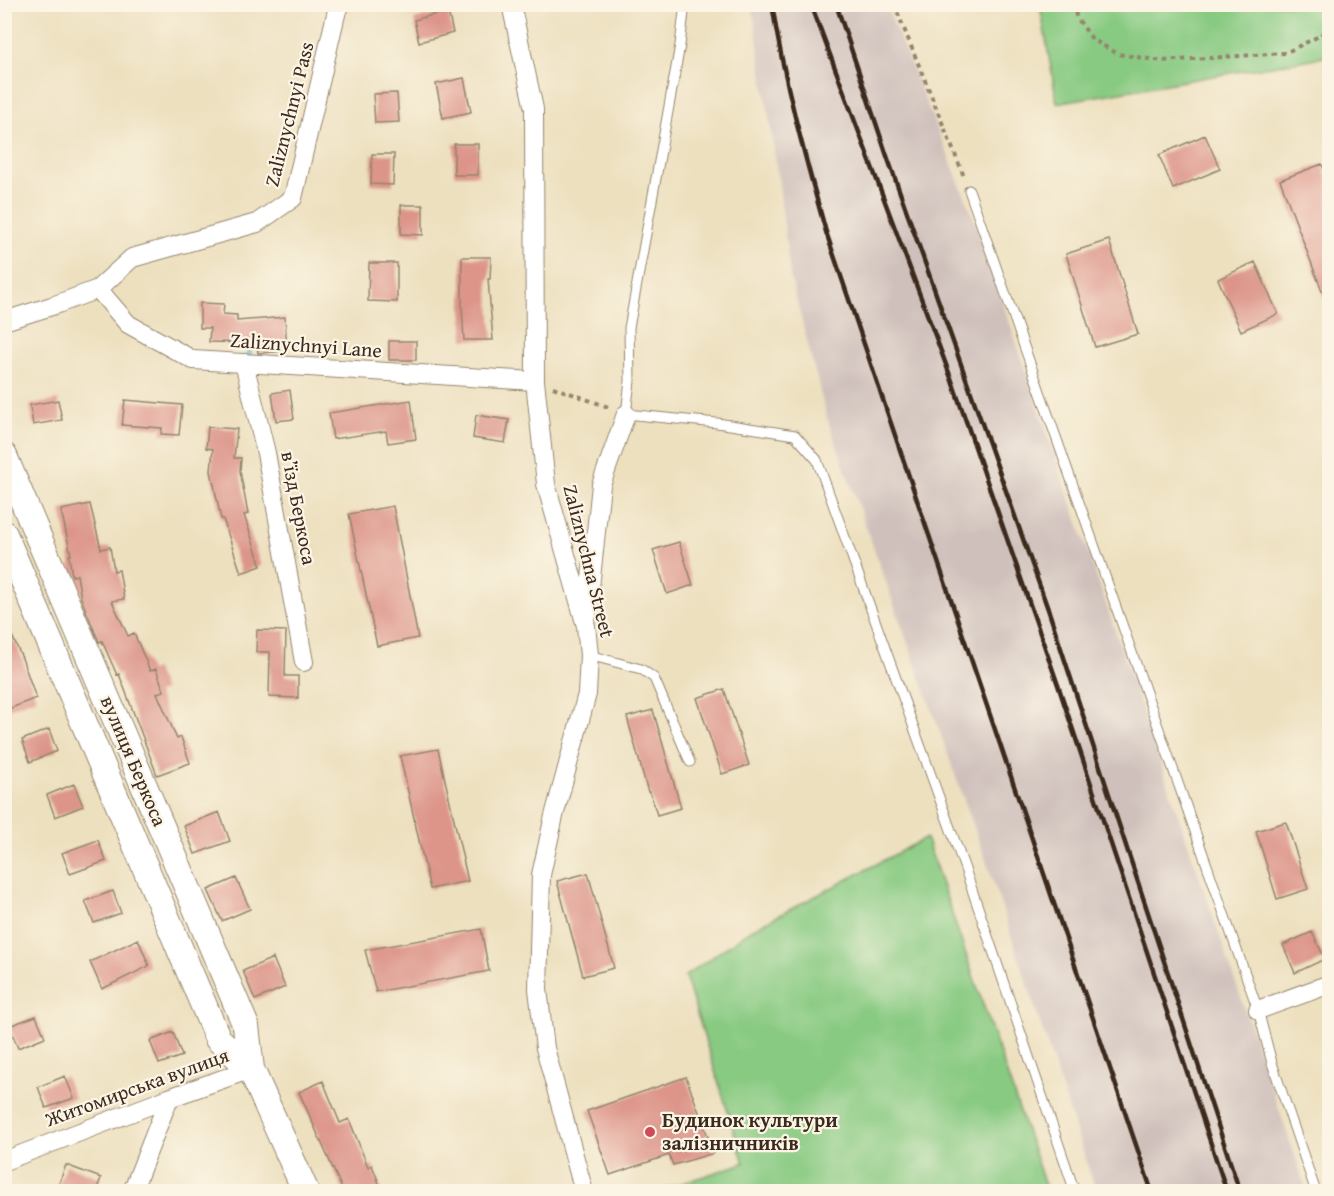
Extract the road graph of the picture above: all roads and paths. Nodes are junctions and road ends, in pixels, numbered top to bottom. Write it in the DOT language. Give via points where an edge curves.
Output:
graph roads {
  1 [pos="342,4"];
  2 [pos="511,4"];
  3 [pos="685,4"];
  4 [pos="894,4"];
  5 [pos="1072,4"];
  6 [pos="1329,25"];
  7 [pos="969,190"];
  8 [pos="98,289"];
  9 [pos="4,321"];
  10 [pos="250,364"];
  11 [pos="535,381"];
  12 [pos="626,414"];
  13 [pos="4,456"];
  14 [pos="4,534"];
  15 [pos="586,626"];
  16 [pos="589,655"];
  17 [pos="304,662"];
  18 [pos="690,762"];
  19 [pos="1329,984"];
  20 [pos="1258,1010"];
  21 [pos="251,1069"];
  22 [pos="169,1098"];
  23 [pos="4,1161"];
  24 [pos="132,1191"];
  25 [pos="306,1191"];
  26 [pos="584,1191"];
  27 [pos="1075,1191"];
  28 [pos="1316,1191"];
  1 -- 8 [label="street, Zaliznychnyi Pass" via="337,10 293,198 257,223 132,258"];
  2 -- 11 [label="street, Zaliznychna Street" via="534,108"];
  3 -- 12 [label="lane" via="629,328"];
  4 -- 7 [label="path"];
  5 -- 6 [label="path" via="1092,39 1118,54 1161,61 1285,53 1321,35"];
  7 -- 20 [label="lane"];
  8 -- 9 [label="street"];
  8 -- 10 [label="street, Zaliznychnyi Lane" via="128,324 194,360"];
  10 -- 11 [label="street, Zaliznychnyi Lane"];
  10 -- 17 [label="street, в’їзд Беркоса"];
  11 -- 12 [label="path"];
  11 -- 15 [label="street, Zaliznychna Street" via="546,484"];
  12 -- 15 [label="street" via="601,485"];
  12 -- 27 [label="lane" via="795,435 818,460 965,869"];
  13 -- 21 [label="street, вулиця Беркоса" via="246,1026"];
  14 -- 21 [label="street, вулиця Беркоса" via="218,1040"];
  15 -- 16 [label="street, Zaliznychna Street"];
  16 -- 18 [label="lane" via="641,669 654,678"];
  16 -- 26 [label="street, Zaliznychna Street" via="588,694 541,875 538,989 545,1048"];
  19 -- 20 [label="street"];
  20 -- 28 [label="lane"];
  21 -- 22 [label="street, Житомирська вулиця"];
  21 -- 25 [label="street, вулиця Беркоса"];
  22 -- 23 [label="street, Житомирська вулиця"];
  22 -- 24 [label="street"];
}
